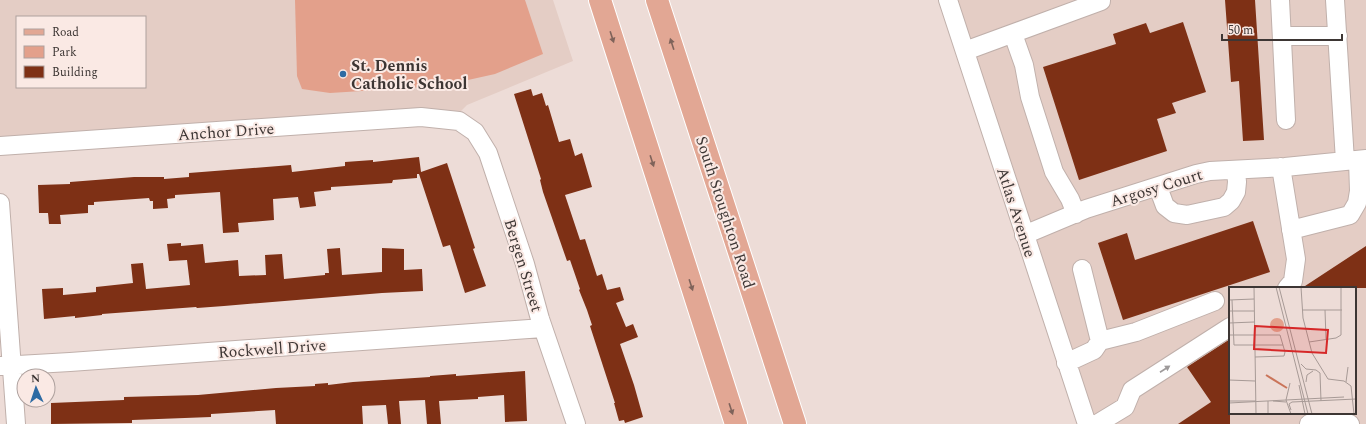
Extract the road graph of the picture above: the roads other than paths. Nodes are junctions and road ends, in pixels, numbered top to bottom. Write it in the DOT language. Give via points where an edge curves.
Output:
graph roads {
  1 [pos="600,0"];
  2 [pos="657,0"];
  3 [pos="950,0"];
  4 [pos="1101,0"];
  5 [pos="1280,0"];
  6 [pos="1335,0"];
  7 [pos="1013,34"];
  8 [pos="1282,36"];
  9 [pos="1338,36"];
  10 [pos="965,51"];
  11 [pos="684,81"];
  12 [pos="452,120"];
  13 [pos="1286,120"];
  14 [pos="0,146"];
  15 [pos="1356,160"];
  16 [pos="1281,167"];
  17 [pos="1236,170"];
  18 [pos="1158,186"];
  19 [pos="0,203"];
  20 [pos="1076,214"];
  21 [pos="1291,230"];
  22 [pos="1024,235"];
  23 [pos="1082,269"];
  24 [pos="1290,284"];
  25 [pos="1215,301"];
  26 [pos="543,328"];
  27 [pos="1229,328"];
  28 [pos="1100,341"];
  29 [pos="1066,363"];
  30 [pos="6,366"];
  31 [pos="16,424"];
  32 [pos="576,424"];
  33 [pos="736,424"];
  34 [pos="795,424"];
  35 [pos="807,424"];
  36 [pos="1087,424"];
  37 [pos="1097,424"];
  38 [pos="1309,424"];
  39 [pos="1350,424"];
  1 -- 33 [label="main road, one-way"];
  11 -- 2 [label="main road, South Stoughton Road, one-way"];
  3 -- 10 [label="street, Atlas Avenue"];
  4 -- 7 [label="street"];
  5 -- 8 [label="street"];
  6 -- 9 [label="street"];
  7 -- 10 [label="street"];
  7 -- 20 [label="street" via="1054,172"];
  8 -- 9 [label="street"];
  8 -- 13 [label="street"];
  9 -- 15 [label="street"];
  10 -- 22 [label="street, Atlas Avenue"];
  11 -- 34 [label="main road, South Stoughton Road"];
  11 -- 35 [label="main road"];
  12 -- 14 [label="street, Anchor Drive" via="422,117"];
  12 -- 26 [label="street, Bergen Street" via="459,121 475,132 488,153 525,264"];
  15 -- 16 [label="street, Argosy Court"];
  15 -- 21 [label="street" via="1359,191 1357,203 1350,214"];
  16 -- 17 [label="street, Argosy Court"];
  16 -- 21 [label="street"];
  17 -- 18 [label="street, Argosy Court" via="1210,171"];
  17 -- 18 [label="street" via="1236,192 1231,201 1224,207 1187,215 1174,213 1166,206"];
  18 -- 20 [label="street, Argosy Court"];
  19 -- 30 [label="street"];
  20 -- 22 [label="street, Argosy Court"];
  21 -- 24 [label="street" via="1296,259"];
  22 -- 29 [label="street, Atlas Avenue"];
  23 -- 28 [label="street"];
  25 -- 28 [label="street" via="1136,332"];
  26 -- 30 [label="street, Rockwell Drive"];
  26 -- 32 [label="street, Bergen Street"];
  37 -- 27 [label="street, one-way" via="1124,408 1132,390"];
  28 -- 29 [label="street" via="1094,350"];
  29 -- 36 [label="street, Atlas Avenue"];
  30 -- 31 [label="street"];
  38 -- 39 [label="street" via="1329,418"];
}
